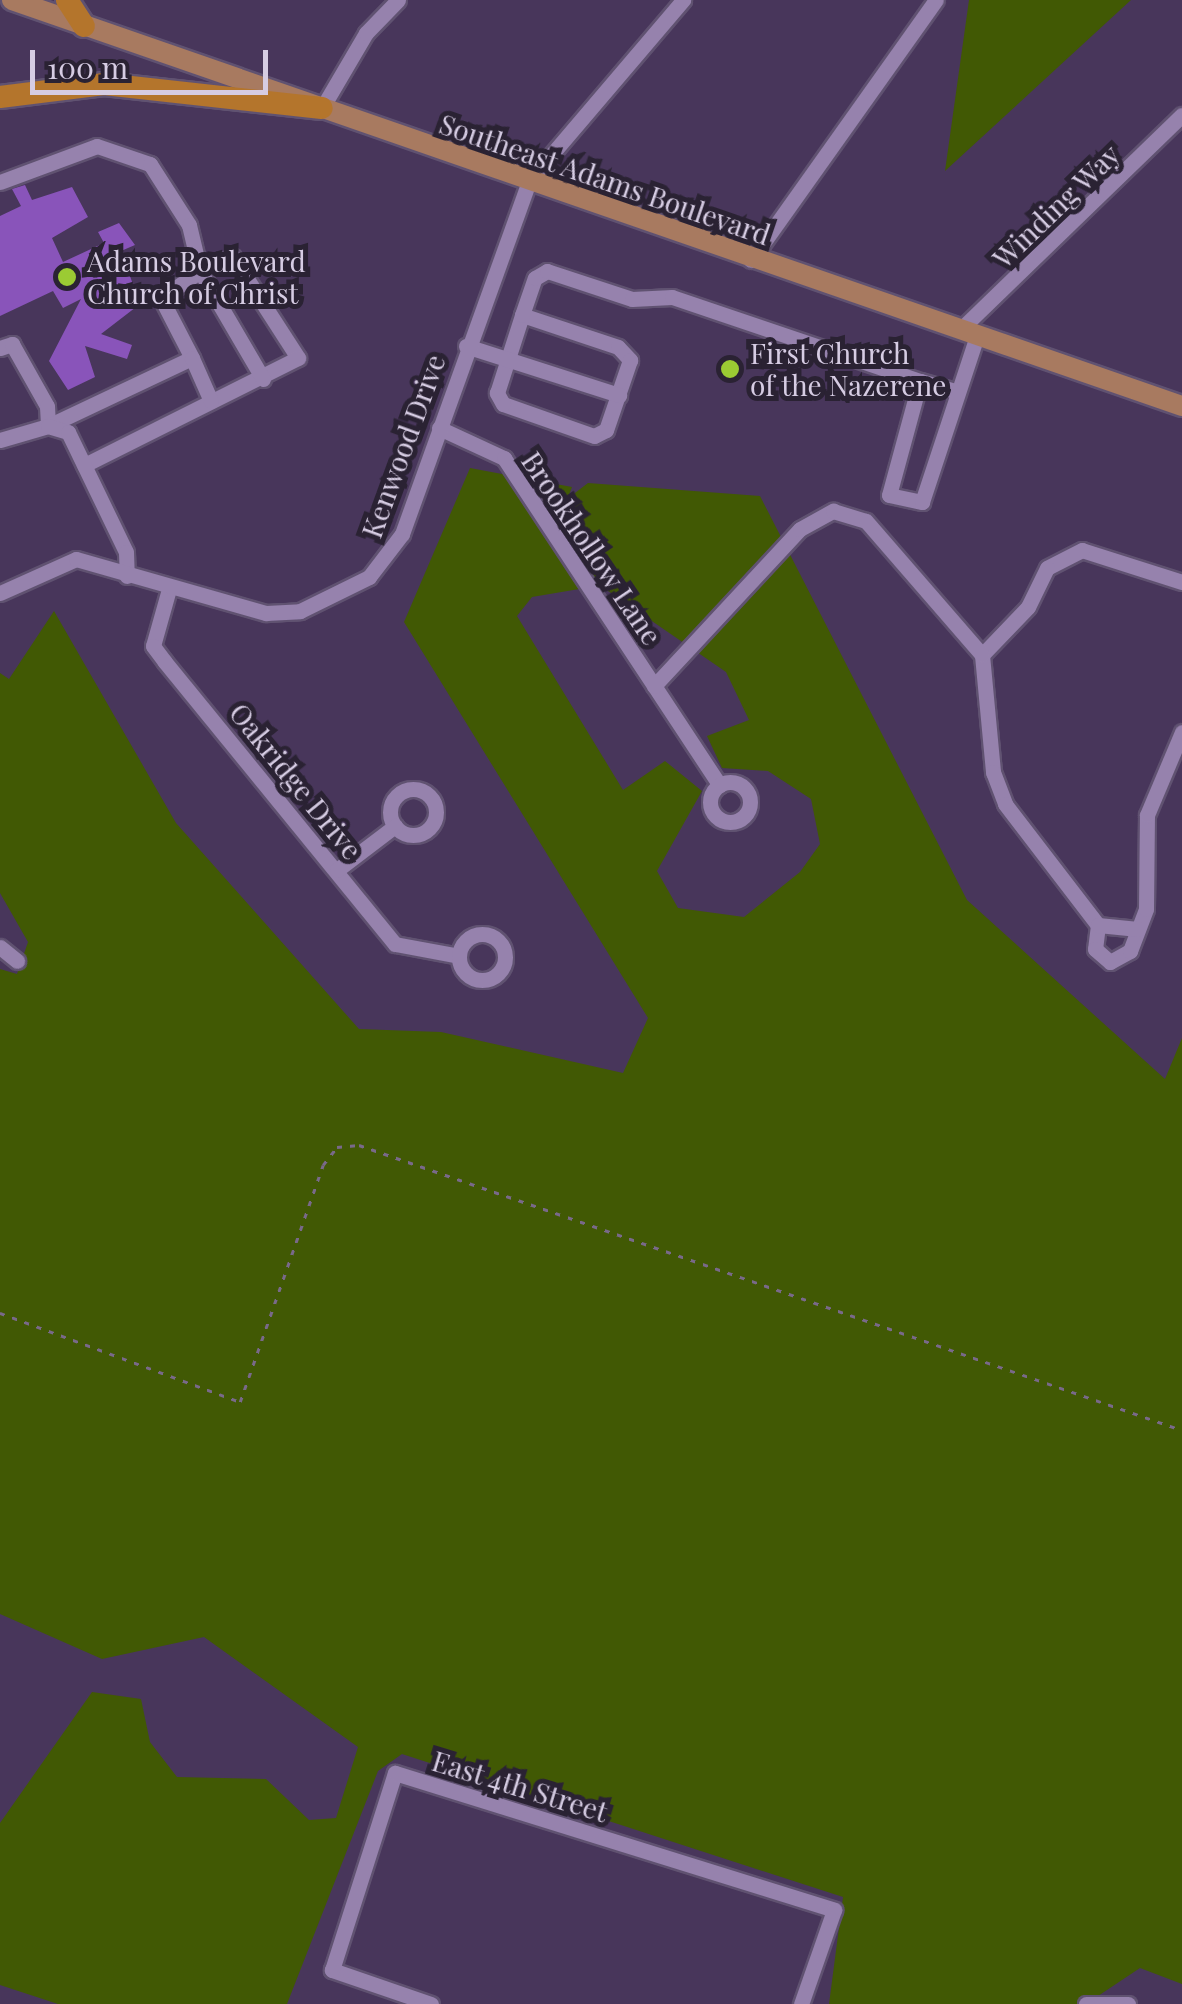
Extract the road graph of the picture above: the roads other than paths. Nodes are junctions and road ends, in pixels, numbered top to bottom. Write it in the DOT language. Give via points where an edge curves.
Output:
graph roads {
  1 [pos="12,0"];
  2 [pos="67,0"];
  3 [pos="398,0"];
  4 [pos="683,0"];
  5 [pos="936,0"];
  6 [pos="84,26"];
  7 [pos="0,97"];
  8 [pos="322,108"];
  9 [pos="1182,115"];
  10 [pos="0,182"];
  11 [pos="528,182"];
  12 [pos="751,260"];
  13 [pos="200,271"];
  14 [pos="522,315"];
  15 [pos="968,333"];
  16 [pos="466,346"];
  17 [pos="0,348"];
  18 [pos="192,358"];
  19 [pos="508,359"];
  20 [pos="263,378"];
  21 [pos="920,381"];
  22 [pos="956,392"];
  23 [pos="619,395"];
  24 [pos="211,401"];
  25 [pos="1182,406"];
  26 [pos="48,426"];
  27 [pos="438,428"];
  28 [pos="1,437"];
  29 [pos="84,466"];
  30 [pos="127,576"];
  31 [pos="1182,582"];
  32 [pos="168,588"];
  33 [pos="0,592"];
  34 [pos="982,656"];
  35 [pos="654,686"];
  36 [pos="1182,732"];
  37 [pos="720,784"];
  38 [pos="395,826"];
  39 [pos="336,870"];
  40 [pos="1098,925"];
  41 [pos="1138,929"];
  42 [pos="0,946"];
  43 [pos="460,956"];
  44 [pos="17,961"];
  45 [pos="431,2004"];
  46 [pos="802,2004"];
  47 [pos="1086,2004"];
  48 [pos="1128,2004"];
  1 -- 6 [label="main road, Southeast Adams Boulevard"];
  2 -- 6 [label="highway"];
  3 -- 8 [label="street" via="366,33"];
  4 -- 11 [label="street, Kenwood Drive"];
  5 -- 12 [label="street"];
  6 -- 8 [label="main road, Southeast Adams Boulevard"];
  7 -- 8 [label="highway" via="104,84"];
  8 -- 11 [label="main road, Southeast Adams Boulevard"];
  9 -- 15 [label="street, Winding Way"];
  10 -- 13 [label="street" via="70,150 123,149 167,182"];
  11 -- 12 [label="main road, Southeast Adams Boulevard"];
  11 -- 16 [label="street, Kenwood Drive"];
  12 -- 15 [label="main road, Southeast Adams Boulevard"];
  13 -- 18 [label="street" via="161,298"];
  13 -- 20 [label="street"];
  13 -- 20 [label="street" via="232,257 298,358"];
  14 -- 19 [label="street"];
  14 -- 21 [label="street" via="547,270 632,299 672,297"];
  14 -- 23 [label="street" via="618,347 630,360"];
  15 -- 22 [label="street"];
  15 -- 25 [label="main road, Southeast Adams Boulevard"];
  16 -- 19 [label="street"];
  16 -- 27 [label="street, Kenwood Drive"];
  17 -- 26 [label="street" via="12,344 47,406"];
  18 -- 24 [label="street"];
  18 -- 26 [label="street"];
  19 -- 23 [label="street"];
  19 -- 23 [label="street" via="497,393 503,404 594,436 606,430"];
  20 -- 24 [label="street"];
  21 -- 22 [label="street"];
  21 -- 22 [label="street" via="884,488 914,504"];
  24 -- 29 [label="street"];
  26 -- 28 [label="street"];
  26 -- 29 [label="street" via="68,432"];
  27 -- 32 [label="street, Kenwood Drive" via="402,534 350,592 300,612 266,613"];
  27 -- 35 [label="street, Brookhollow Lane" via="504,458"];
  29 -- 30 [label="street" via="126,552"];
  30 -- 32 [label="street, Kenwood Drive"];
  30 -- 33 [label="street, Kenwood Drive" via="60,559"];
  31 -- 34 [label="street" via="1082,550 1047,568 1028,606"];
  32 -- 39 [label="street, Oakridge Drive" via="153,646"];
  34 -- 35 [label="street, Brookhollow Lane" via="866,521 833,512 800,529"];
  34 -- 40 [label="street" via="993,772 1005,804"];
  35 -- 37 [label="street"];
  36 -- 41 [label="street" via="1147,815"];
  38 -- 39 [label="street"];
  39 -- 43 [label="street, Oakridge Drive" via="395,944"];
  40 -- 41 [label="street"];
  40 -- 41 [label="street" via="1095,949 1110,962 1130,951"];
  42 -- 44 [label="street"];
  45 -- 46 [label="street, East 4th Street" via="332,1970 395,1773 834,1910"];
  47 -- 48 [label="street"];
}
